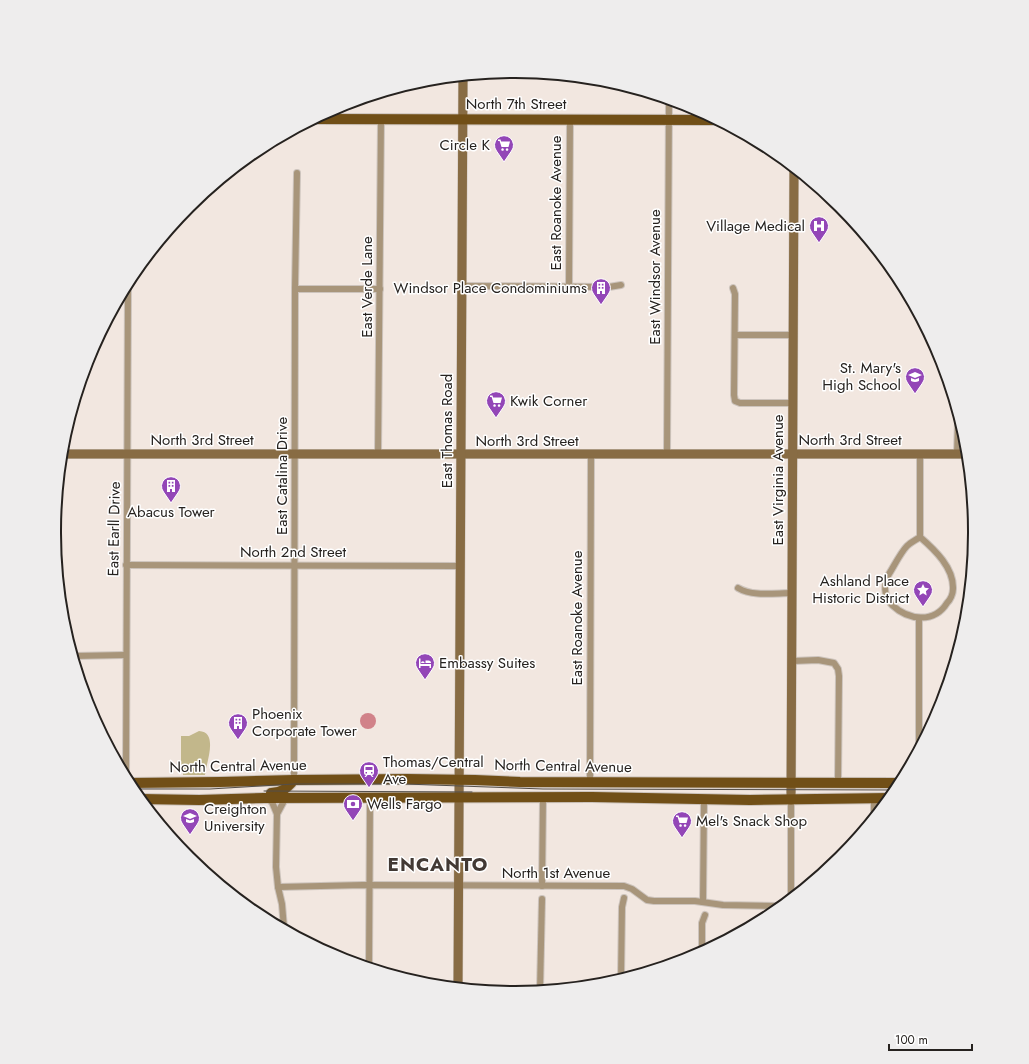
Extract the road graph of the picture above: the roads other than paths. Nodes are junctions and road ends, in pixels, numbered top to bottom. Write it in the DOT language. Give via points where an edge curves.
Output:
graph roads {
  1 [pos="463,81"];
  2 [pos="669,106"];
  3 [pos="329,118"];
  4 [pos="463,118"];
  5 [pos="381,119"];
  6 [pos="570,119"];
  7 [pos="669,120"];
  8 [pos="704,120"];
  9 [pos="297,174"];
  10 [pos="794,174"];
  11 [pos="621,284"];
  12 [pos="461,286"];
  13 [pos="569,287"];
  14 [pos="733,288"];
  15 [pos="295,289"];
  16 [pos="380,289"];
  17 [pos="128,295"];
  18 [pos="734,335"];
  19 [pos="793,335"];
  20 [pos="792,403"];
  21 [pos="958,437"];
  22 [pos="68,454"];
  23 [pos="295,454"];
  24 [pos="667,454"];
  25 [pos="920,454"];
  26 [pos="957,454"];
  27 [pos="961,454"];
  28 [pos="128,455"];
  29 [pos="378,455"];
  30 [pos="461,455"];
  31 [pos="591,455"];
  32 [pos="792,455"];
  33 [pos="920,537"];
  34 [pos="126,565"];
  35 [pos="294,565"];
  36 [pos="460,566"];
  37 [pos="738,588"];
  38 [pos="792,593"];
  39 [pos="919,618"];
  40 [pos="125,655"];
  41 [pos="78,656"];
  42 [pos="792,661"];
  43 [pos="919,737"];
  44 [pos="126,766"];
  45 [pos="294,780"];
  46 [pos="460,782"];
  47 [pos="590,782"];
  48 [pos="136,783"];
  49 [pos="838,783"];
  50 [pos="893,783"];
  51 [pos="791,791"];
  52 [pos="288,797"];
  53 [pos="244,798"];
  54 [pos="264,798"];
  55 [pos="370,798"];
  56 [pos="460,798"];
  57 [pos="543,798"];
  58 [pos="874,798"];
  59 [pos="882,798"];
  60 [pos="148,799"];
  61 [pos="704,800"];
  62 [pos="874,808"];
  63 [pos="277,814"];
  64 [pos="370,885"];
  65 [pos="459,886"];
  66 [pos="542,886"];
  67 [pos="278,887"];
  68 [pos="791,892"];
  69 [pos="624,898"];
  70 [pos="542,899"];
  71 [pos="703,902"];
  72 [pos="771,906"];
  73 [pos="705,915"];
  74 [pos="284,922"];
  75 [pos="702,945"];
  76 [pos="369,961"];
  77 [pos="621,973"];
  78 [pos="458,982"];
  79 [pos="540,985"];
  1 -- 4 [label="street, East Thomas Road"];
  2 -- 7 [label="street, East Windsor Avenue"];
  3 -- 5 [label="main road, North 7th Street"];
  4 -- 5 [label="main road, North 7th Street"];
  4 -- 6 [label="main road, North 7th Street"];
  4 -- 12 [label="street, East Thomas Road"];
  5 -- 16 [label="street, East Verde Lane"];
  6 -- 7 [label="main road, North 7th Street"];
  6 -- 13 [label="street, East Roanoke Avenue"];
  7 -- 8 [label="main road, North 7th Street"];
  7 -- 24 [label="street, East Windsor Avenue"];
  9 -- 15 [label="street, East Catalina Drive"];
  10 -- 19 [label="street, East Virginia Avenue"];
  11 -- 13 [label="street" via="612,287"];
  12 -- 13 [label="street"];
  12 -- 30 [label="street, East Thomas Road"];
  14 -- 18 [label="street"];
  15 -- 16 [label="street"];
  15 -- 23 [label="street, East Catalina Drive"];
  16 -- 29 [label="street, East Verde Lane"];
  17 -- 28 [label="street, East Earll Drive"];
  18 -- 19 [label="street"];
  18 -- 20 [label="street" via="735,401"];
  19 -- 20 [label="street, East Virginia Avenue"];
  20 -- 32 [label="street, East Virginia Avenue"];
  21 -- 26 [label="street"];
  22 -- 28 [label="street, North 3rd Street"];
  23 -- 28 [label="street, North 3rd Street"];
  23 -- 29 [label="street, North 3rd Street"];
  23 -- 35 [label="street, East Catalina Drive"];
  24 -- 31 [label="street, North 3rd Street"];
  24 -- 32 [label="street, North 3rd Street"];
  25 -- 26 [label="street, North 3rd Street"];
  25 -- 32 [label="street, North 3rd Street"];
  25 -- 33 [label="street"];
  26 -- 27 [label="street, North 3rd Street"];
  28 -- 34 [label="street, East Earll Drive"];
  29 -- 30 [label="street, North 3rd Street"];
  30 -- 31 [label="street, North 3rd Street"];
  30 -- 36 [label="street, East Thomas Road"];
  31 -- 47 [label="street, East Roanoke Avenue"];
  32 -- 38 [label="street, East Virginia Avenue"];
  33 -- 39 [label="street" via="943,561 952,577 954,591 940,611"];
  33 -- 39 [label="street" via="907,546 886,580 884,591 888,602 898,611"];
  34 -- 35 [label="street, North 2nd Street"];
  34 -- 40 [label="street, East Earll Drive"];
  35 -- 36 [label="street, North 2nd Street"];
  35 -- 45 [label="street, East Catalina Drive"];
  36 -- 46 [label="street, East Thomas Road"];
  37 -- 38 [label="street" via="752,593"];
  38 -- 42 [label="street, East Virginia Avenue"];
  39 -- 43 [label="street"];
  40 -- 41 [label="street"];
  40 -- 44 [label="street, East Earll Drive"];
  42 -- 49 [label="street" via="827,661 834,663 838,669"];
  42 -- 51 [label="street, East Virginia Avenue"];
  45 -- 46 [label="main road, North Central Avenue"];
  45 -- 48 [label="main road, North Central Avenue"];
  45 -- 53 [label="main road" via="278,793 253,794"];
  46 -- 47 [label="main road, North Central Avenue"];
  46 -- 56 [label="street, East Thomas Road"];
  47 -- 51 [label="main road, North Central Avenue"];
  49 -- 50 [label="main road, North Central Avenue"];
  49 -- 51 [label="main road, North Central Avenue"];
  51 -- 58 [label="main road, North Central Avenue"];
  51 -- 61 [label="main road, North Central Avenue"];
  51 -- 68 [label="street"];
  52 -- 54 [label="main road, North Central Avenue"];
  52 -- 55 [label="main road, North Central Avenue"];
  52 -- 63 [label="street"];
  53 -- 54 [label="main road, North Central Avenue"];
  53 -- 60 [label="main road, North Central Avenue"];
  54 -- 63 [label="street" via="272,802"];
  55 -- 56 [label="main road, North Central Avenue"];
  55 -- 64 [label="street"];
  56 -- 57 [label="main road, North Central Avenue"];
  56 -- 65 [label="street, East Thomas Road"];
  57 -- 61 [label="main road, North Central Avenue"];
  57 -- 66 [label="street"];
  58 -- 59 [label="main road, North Central Avenue"];
  58 -- 62 [label="street"];
  61 -- 71 [label="street"];
  63 -- 67 [label="street"];
  64 -- 65 [label="street, North 1st Avenue"];
  64 -- 67 [label="street, North 1st Avenue"];
  64 -- 76 [label="street"];
  65 -- 66 [label="street, North 1st Avenue"];
  65 -- 78 [label="street, East Thomas Road"];
  66 -- 71 [label="street, North 1st Avenue" via="624,886 648,900"];
  67 -- 74 [label="street"];
  69 -- 77 [label="street"];
  70 -- 79 [label="street"];
  71 -- 72 [label="street, North 1st Avenue"];
  73 -- 75 [label="street" via="702,923"];
}
